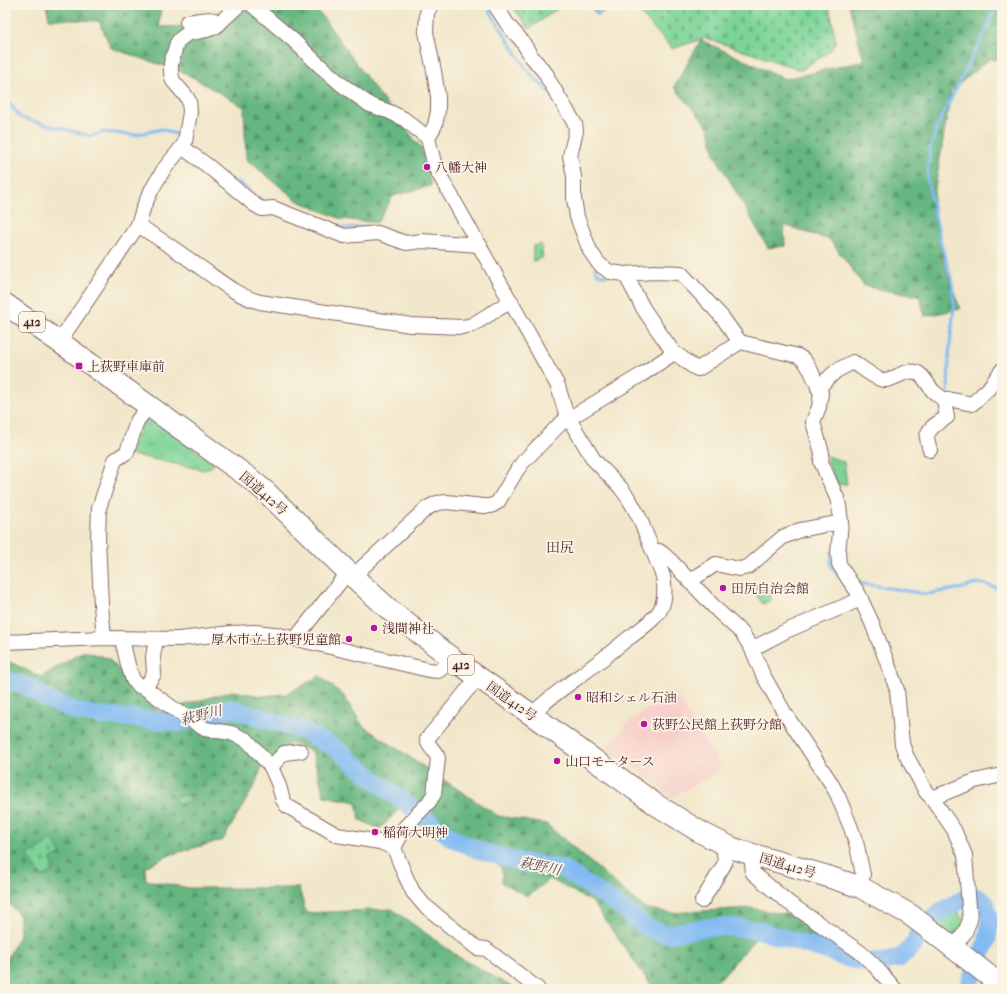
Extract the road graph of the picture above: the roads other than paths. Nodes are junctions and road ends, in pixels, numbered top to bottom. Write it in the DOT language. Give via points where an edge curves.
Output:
graph roads {
  1 [pos="239,5"];
  2 [pos="252,5"];
  3 [pos="431,5"];
  4 [pos="495,5"];
  5 [pos="187,22"];
  6 [pos="220,23"];
  7 [pos="428,138"];
  8 [pos="182,147"];
  9 [pos="138,225"];
  10 [pos="480,245"];
  11 [pos="627,277"];
  12 [pos="511,301"];
  13 [pos="5,304"];
  14 [pos="58,342"];
  15 [pos="736,345"];
  16 [pos="674,353"];
  17 [pos="1000,376"];
  18 [pos="818,388"];
  19 [pos="944,400"];
  20 [pos="149,406"];
  21 [pos="569,419"];
  22 [pos="930,450"];
  23 [pos="837,523"];
  24 [pos="654,552"];
  25 [pos="350,574"];
  26 [pos="690,581"];
  27 [pos="856,590"];
  28 [pos="104,638"];
  29 [pos="122,638"];
  30 [pos="156,639"];
  31 [pos="295,639"];
  32 [pos="5,642"];
  33 [pos="752,649"];
  34 [pos="454,660"];
  35 [pos="478,677"];
  36 [pos="145,688"];
  37 [pos="532,715"];
  38 [pos="301,751"];
  39 [pos="271,767"];
  40 [pos="1002,775"];
  41 [pos="932,798"];
  42 [pos="727,845"];
  43 [pos="394,848"];
  44 [pos="751,854"];
  45 [pos="860,887"];
  46 [pos="709,894"];
  47 [pos="959,952"];
  48 [pos="1002,986"];
  49 [pos="538,989"];
  50 [pos="895,989"];
  1 -- 6 [label="street"];
  2 -- 7 [label="street" via="341,84 370,105 404,119"];
  3 -- 7 [label="street" via="427,14 426,32 438,110 435,125"];
  4 -- 11 [label="street" via="508,26 547,75 575,124 576,131 570,156 575,204 577,217 590,251 599,264 610,272"];
  5 -- 6 [label="street" via="216,20"];
  6 -- 8 [label="street" via="207,30 190,33 177,43 171,73 173,81 189,101 190,108"];
  7 -- 10 [label="street" via="435,167"];
  8 -- 9 [label="street" via="152,189"];
  8 -- 10 [label="street" via="254,205 262,209 273,208 344,236 378,233 406,242"];
  9 -- 12 [label="street" via="233,290 253,300 411,325 462,328 472,325"];
  9 -- 14 [label="street"];
  10 -- 12 [label="street"];
  11 -- 15 [label="street" via="654,272 681,273 722,317"];
  11 -- 16 [label="street" via="643,308"];
  12 -- 21 [label="street" via="558,386"];
  13 -- 14 [label="highway, 国道412号 / 412"];
  14 -- 20 [label="highway, 国道412号 / 412"];
  15 -- 16 [label="street" via="698,369 691,367"];
  15 -- 18 [label="street" via="798,356 811,371"];
  16 -- 21 [label="street"];
  17 -- 19 [label="street" via="972,404"];
  18 -- 19 [label="street" via="836,371 853,362 879,379 886,380 907,372 920,374"];
  18 -- 23 [label="street" via="821,393 813,422 822,453 821,462 839,506"];
  19 -- 22 [label="street" via="947,417 928,433"];
  20 -- 25 [label="highway, 国道412号 / 412" via="266,492"];
  20 -- 28 [label="street" via="137,421 126,452 115,460 99,508"];
  21 -- 24 [label="street" via="594,460 628,499"];
  21 -- 25 [label="street" via="560,424 523,462 498,502 491,506 437,503 427,508"];
  23 -- 26 [label="street" via="800,530 783,537 748,567 716,564"];
  23 -- 27 [label="street" via="840,533 839,564"];
  24 -- 26 [label="street" via="662,553"];
  24 -- 37 [label="street" via="664,584 664,597 659,612"];
  25 -- 31 [label="street"];
  25 -- 34 [label="highway, 国道412号 / 412" via="392,612"];
  26 -- 33 [label="street" via="742,633"];
  27 -- 33 [label="street"];
  27 -- 41 [label="street" via="897,690 902,744 906,755 926,792"];
  28 -- 29 [label="street"];
  28 -- 32 [label="street"];
  29 -- 30 [label="street"];
  29 -- 36 [label="street" via="133,680"];
  30 -- 31 [label="street" via="255,632"];
  30 -- 36 [label="street" via="154,674"];
  31 -- 34 [label="street" via="429,670 438,671"];
  33 -- 45 [label="street" via="763,676 784,712 838,796 857,846 863,875"];
  34 -- 35 [label="highway, 国道412号 / 412"];
  35 -- 37 [label="highway, 国道412号 / 412"];
  35 -- 43 [label="street" via="427,739 438,758 434,794 406,827"];
  36 -- 39 [label="street" via="205,729 231,733 247,740"];
  37 -- 42 [label="highway, 国道412号 / 412" via="655,804"];
  38 -- 39 [label="street" via="284,753"];
  39 -- 43 [label="street" via="287,806 337,834 380,842"];
  40 -- 41 [label="street" via="975,781"];
  41 -- 47 [label="street" via="954,830 965,855 970,920"];
  42 -- 44 [label="highway, 国道412号 / 412"];
  42 -- 46 [label="street" via="724,852 725,863"];
  43 -- 49 [label="street" via="413,892 424,905 477,948 486,950"];
  44 -- 45 [label="highway, 国道412号 / 412"];
  44 -- 50 [label="street" via="753,874 789,903 860,952"];
  45 -- 47 [label="highway, 国道412号 / 412" via="909,914"];
  47 -- 48 [label="highway, 国道412号 / 412"];
}
